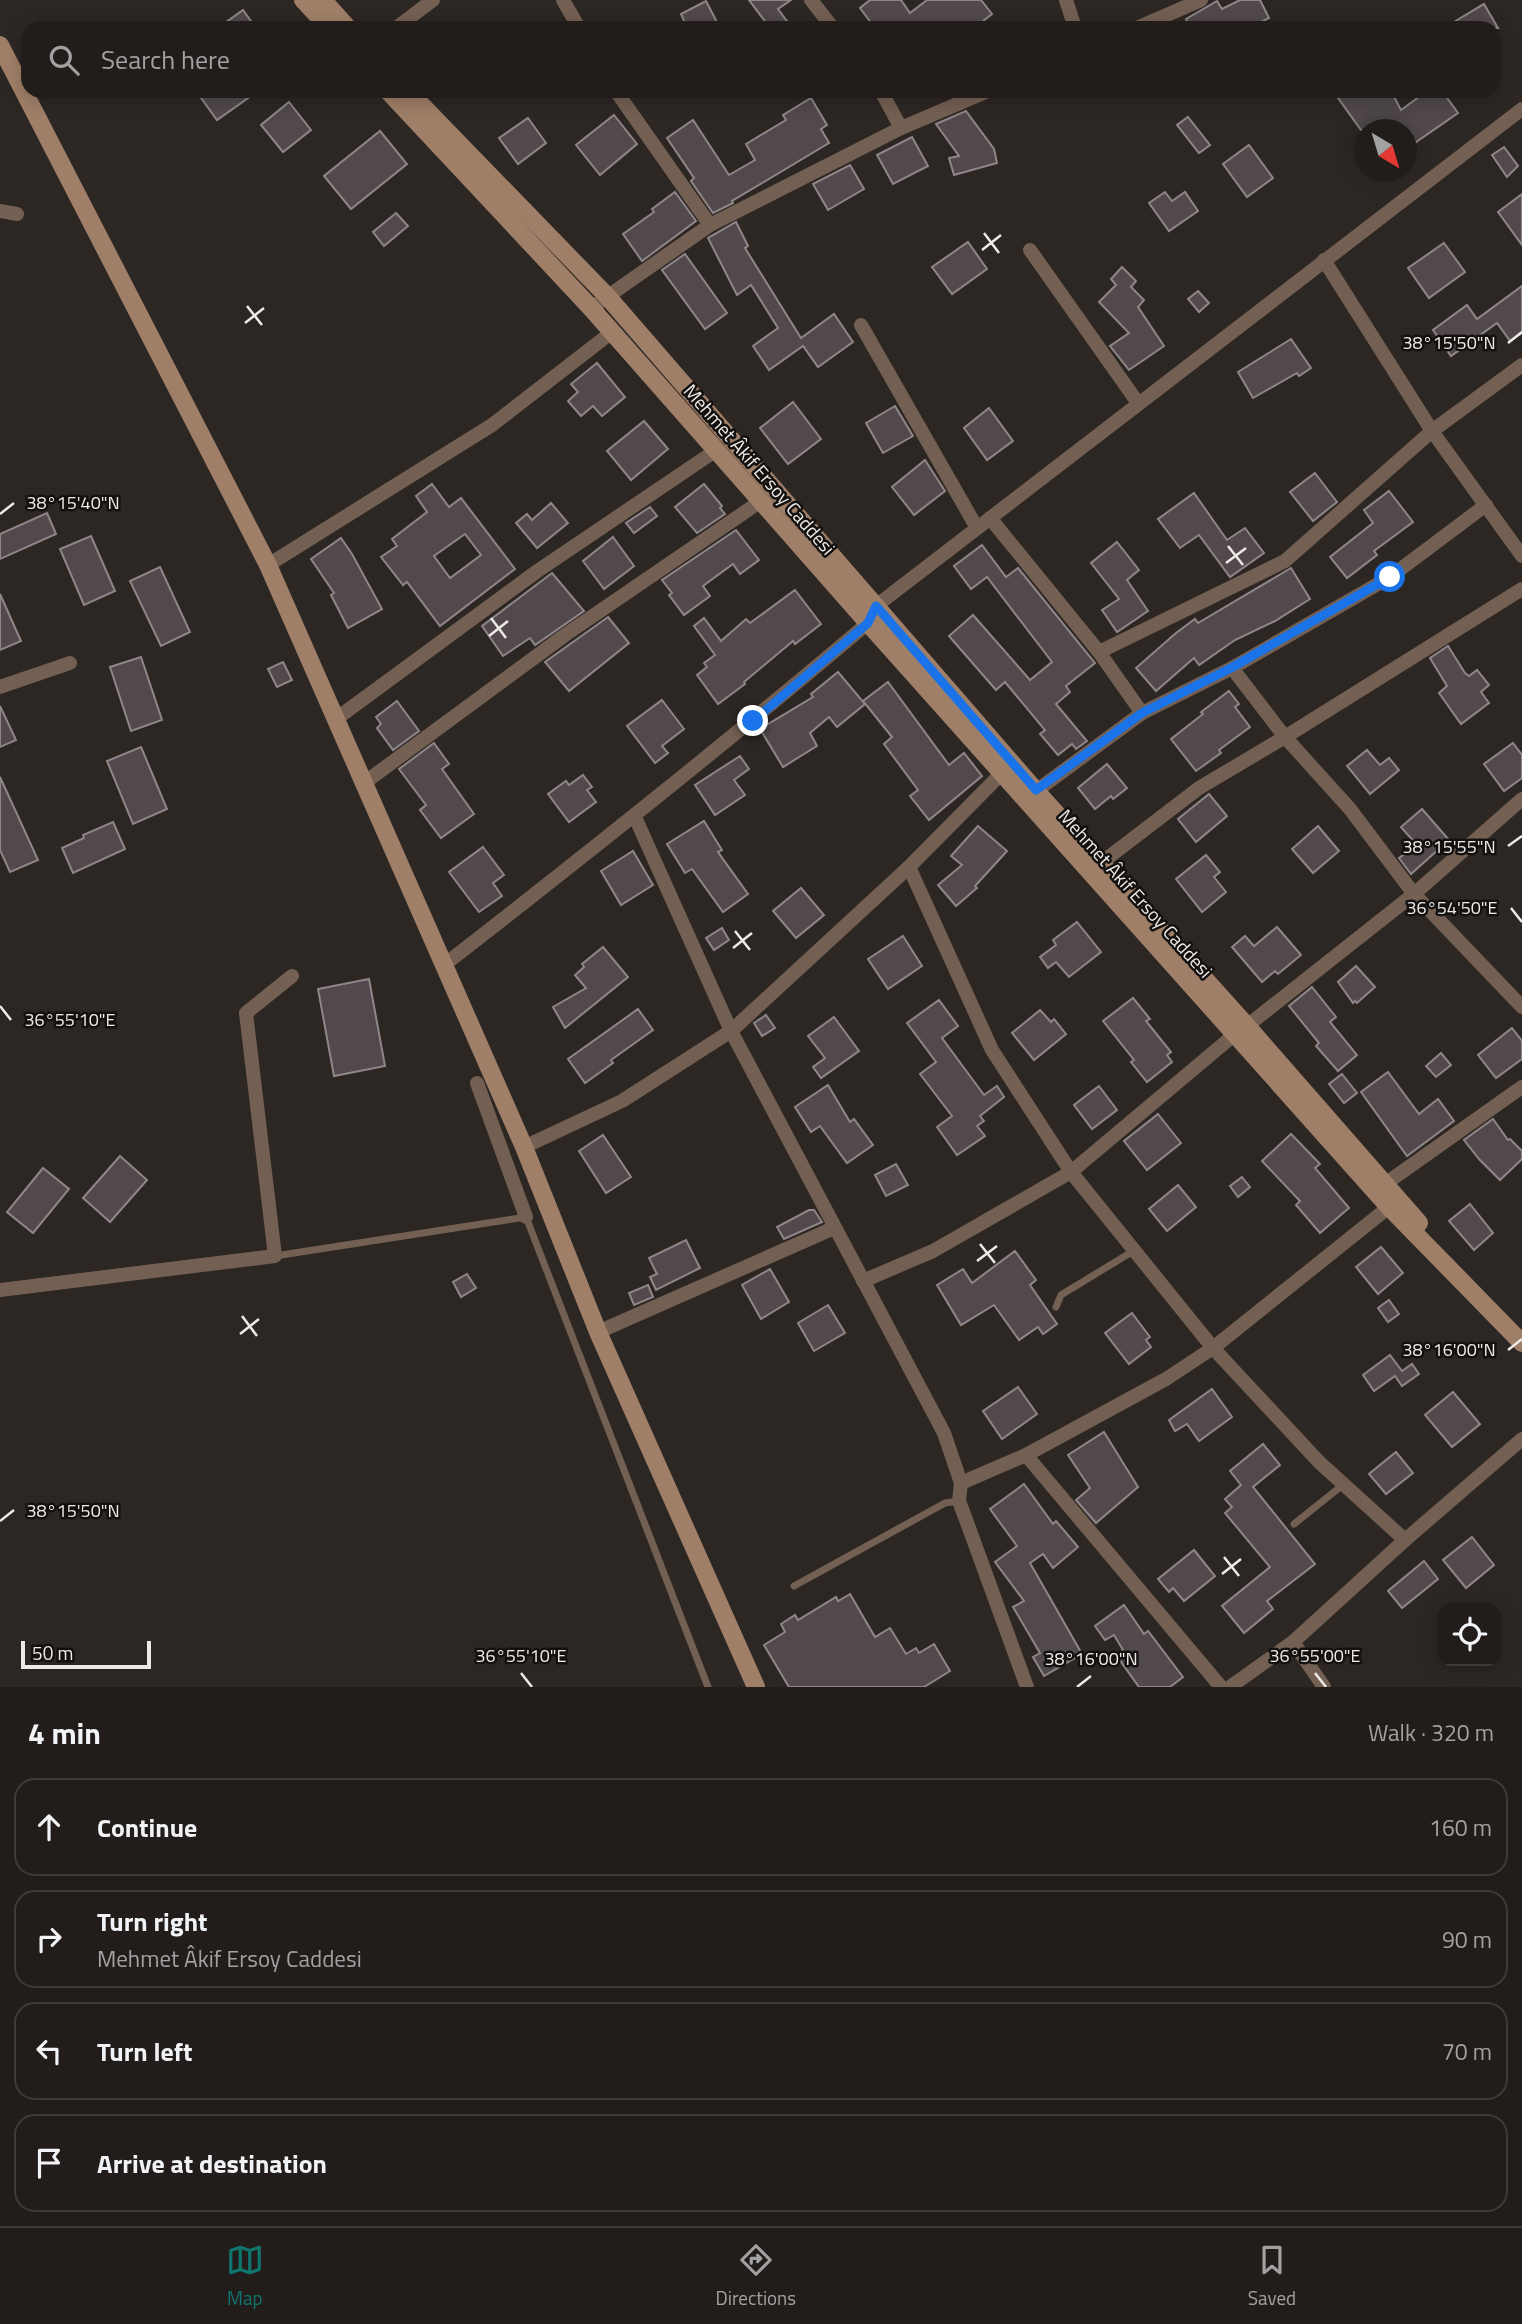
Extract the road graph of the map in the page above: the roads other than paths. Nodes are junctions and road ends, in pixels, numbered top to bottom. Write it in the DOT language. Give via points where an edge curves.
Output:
graph roads {
  1 [pos="303,0"];
  2 [pos="323,0"];
  3 [pos="433,0"];
  4 [pos="563,0"];
  5 [pos="811,0"];
  6 [pos="1066,0"];
  7 [pos="1202,0"];
  8 [pos="322,21"];
  9 [pos="342,21"];
  10 [pos="405,21"];
  11 [pos="575,21"];
  12 [pos="828,21"];
  13 [pos="1073,21"];
  14 [pos="1153,21"];
  15 [pos="0,45"];
  16 [pos="21,86"];
  17 [pos="27,98"];
  18 [pos="395,98"];
  19 [pos="415,98"];
  20 [pos="620,98"];
  21 [pos="885,98"];
  22 [pos="972,98"];
  23 [pos="1522,109"];
  24 [pos="901,128"];
  25 [pos="0,211"];
  26 [pos="17,214"];
  27 [pos="710,225"];
  28 [pos="1030,250"];
  29 [pos="1324,260"];
  30 [pos="607,296"];
  31 [pos="591,308"];
  32 [pos="861,325"];
  33 [pos="612,332"];
  34 [pos="1522,365"];
  35 [pos="1138,403"];
  36 [pos="1432,431"];
  37 [pos="715,451"];
  38 [pos="761,501"];
  39 [pos="1486,505"];
  40 [pos="990,518"];
  41 [pos="977,528"];
  42 [pos="1522,556"];
  43 [pos="268,565"];
  44 [pos="1522,589"];
  45 [pos="876,606"];
  46 [pos="868,623"];
  47 [pos="1098,652"];
  48 [pos="70,663"];
  49 [pos="1231,668"];
  50 [pos="0,687"];
  51 [pos="1142,713"];
  52 [pos="336,719"];
  53 [pos="1285,737"];
  54 [pos="1002,773"];
  55 [pos="364,783"];
  56 [pos="1036,790"];
  57 [pos="1522,799"];
  58 [pos="635,817"];
  59 [pos="1101,863"];
  60 [pos="909,867"];
  61 [pos="1414,894"];
  62 [pos="444,965"];
  63 [pos="292,976"];
  64 [pos="1522,1007"];
  65 [pos="731,1031"];
  66 [pos="1241,1031"];
  67 [pos="477,1083"];
  68 [pos="1522,1087"];
  69 [pos="524,1147"];
  70 [pos="1071,1172"];
  71 [pos="1385,1184"];
  72 [pos="1389,1208"];
  73 [pos="526,1217"];
  74 [pos="834,1228"];
  75 [pos="1135,1250"];
  76 [pos="275,1256"];
  77 [pos="863,1280"];
  78 [pos="0,1290"];
  79 [pos="1056,1307"];
  80 [pos="598,1332"];
  81 [pos="1522,1340"];
  82 [pos="1213,1348"];
  83 [pos="1522,1439"];
  84 [pos="1026,1455"];
  85 [pos="961,1483"];
  86 [pos="1344,1484"];
  87 [pos="959,1500"];
  88 [pos="1294,1524"];
  89 [pos="1405,1540"];
  90 [pos="793,1586"];
  91 [pos="1293,1642"];
  92 [pos="708,1687"];
  93 [pos="756,1687"];
  94 [pos="1027,1687"];
  95 [pos="1221,1687"];
  96 [pos="1230,1687"];
  97 [pos="1324,1687"];
  1 -- 8 [label="main road"];
  2 -- 9 [label="main road"];
  3 -- 10 [label="street"];
  4 -- 11 [label="street"];
  5 -- 12 [label="street"];
  6 -- 13 [label="street"];
  7 -- 14 [label="street"];
  15 -- 16 [label="main road"];
  17 -- 43 [label="main road"];
  18 -- 31 [label="main road, Mehmet Âkif Ersoy Caddesi"];
  19 -- 30 [label="main road, Mehmet Âkif Ersoy Caddesi"];
  20 -- 27 [label="street"];
  21 -- 24 [label="street"];
  22 -- 24 [label="street"];
  23 -- 29 [label="street"];
  24 -- 27 [label="street"];
  25 -- 26 [label="street"];
  27 -- 30 [label="street"];
  28 -- 35 [label="street"];
  29 -- 35 [label="street"];
  29 -- 36 [label="street"];
  30 -- 31 [label="street"];
  30 -- 45 [label="main road, Mehmet Âkif Ersoy Caddesi"];
  31 -- 33 [label="main road, Mehmet Âkif Ersoy Caddesi"];
  32 -- 41 [label="street"];
  33 -- 37 [label="main road, Mehmet Âkif Ersoy Caddesi"];
  33 -- 43 [label="street" via="492,425"];
  34 -- 36 [label="street"];
  35 -- 40 [label="street"];
  36 -- 39 [label="street"];
  36 -- 47 [label="street" via="1285,561"];
  37 -- 38 [label="main road, Mehmet Âkif Ersoy Caddesi"];
  37 -- 52 [label="street" via="536,572"];
  38 -- 46 [label="main road, Mehmet Âkif Ersoy Caddesi"];
  38 -- 55 [label="street" via="565,635"];
  39 -- 42 [label="street"];
  39 -- 49 [label="street" via="1390,577"];
  40 -- 41 [label="street"];
  40 -- 47 [label="street"];
  41 -- 45 [label="street"];
  43 -- 52 [label="main road"];
  44 -- 53 [label="street"];
  45 -- 46 [label="street"];
  45 -- 56 [label="main road, Mehmet Âkif Ersoy Caddesi"];
  46 -- 54 [label="main road, Mehmet Âkif Ersoy Caddesi"];
  46 -- 58 [label="street"];
  47 -- 51 [label="street"];
  48 -- 50 [label="street"];
  49 -- 51 [label="street"];
  49 -- 53 [label="street"];
  51 -- 56 [label="street"];
  52 -- 55 [label="main road"];
  53 -- 59 [label="street" via="1199,788"];
  53 -- 61 [label="street" via="1350,809"];
  54 -- 60 [label="street"];
  54 -- 66 [label="main road, Mehmet Âkif Ersoy Caddesi"];
  55 -- 62 [label="main road"];
  56 -- 59 [label="main road, Mehmet Âkif Ersoy Caddesi"];
  57 -- 61 [label="street"];
  58 -- 62 [label="street"];
  58 -- 65 [label="street"];
  59 -- 66 [label="main road, Mehmet Âkif Ersoy Caddesi"];
  60 -- 65 [label="street"];
  60 -- 70 [label="street" via="992,1050"];
  61 -- 64 [label="street"];
  61 -- 66 [label="street"];
  62 -- 69 [label="main road"];
  63 -- 76 [label="street" via="246,1013"];
  65 -- 69 [label="street" via="622,1101"];
  65 -- 74 [label="street"];
  66 -- 70 [label="street"];
  66 -- 71 [label="main road, Mehmet Âkif Ersoy Caddesi"];
  66 -- 72 [label="main road, Mehmet Âkif Ersoy Caddesi"];
  67 -- 73 [label="street"];
  68 -- 71 [label="street"];
  69 -- 80 [label="main road"];
  70 -- 75 [label="street"];
  70 -- 77 [label="street" via="933,1251"];
  71 -- 81 [label="main road, Mehmet Âkif Ersoy Caddesi"];
  72 -- 81 [label="main road, Mehmet Âkif Ersoy Caddesi"];
  72 -- 82 [label="street"];
  73 -- 76 [label="lane"];
  73 -- 92 [label="lane"];
  74 -- 77 [label="street"];
  74 -- 80 [label="street"];
  75 -- 79 [label="lane" via="1061,1295"];
  75 -- 82 [label="street"];
  76 -- 78 [label="street"];
  77 -- 85 [label="street" via="944,1433"];
  80 -- 93 [label="main road"];
  82 -- 84 [label="street" via="1166,1379"];
  82 -- 86 [label="street"];
  83 -- 89 [label="street"];
  84 -- 85 [label="street"];
  84 -- 95 [label="street"];
  85 -- 87 [label="street"];
  86 -- 88 [label="lane"];
  86 -- 89 [label="street"];
  87 -- 90 [label="lane" via="945,1503"];
  87 -- 94 [label="street"];
  89 -- 91 [label="street"];
  91 -- 96 [label="street"];
  91 -- 97 [label="street"];
}
